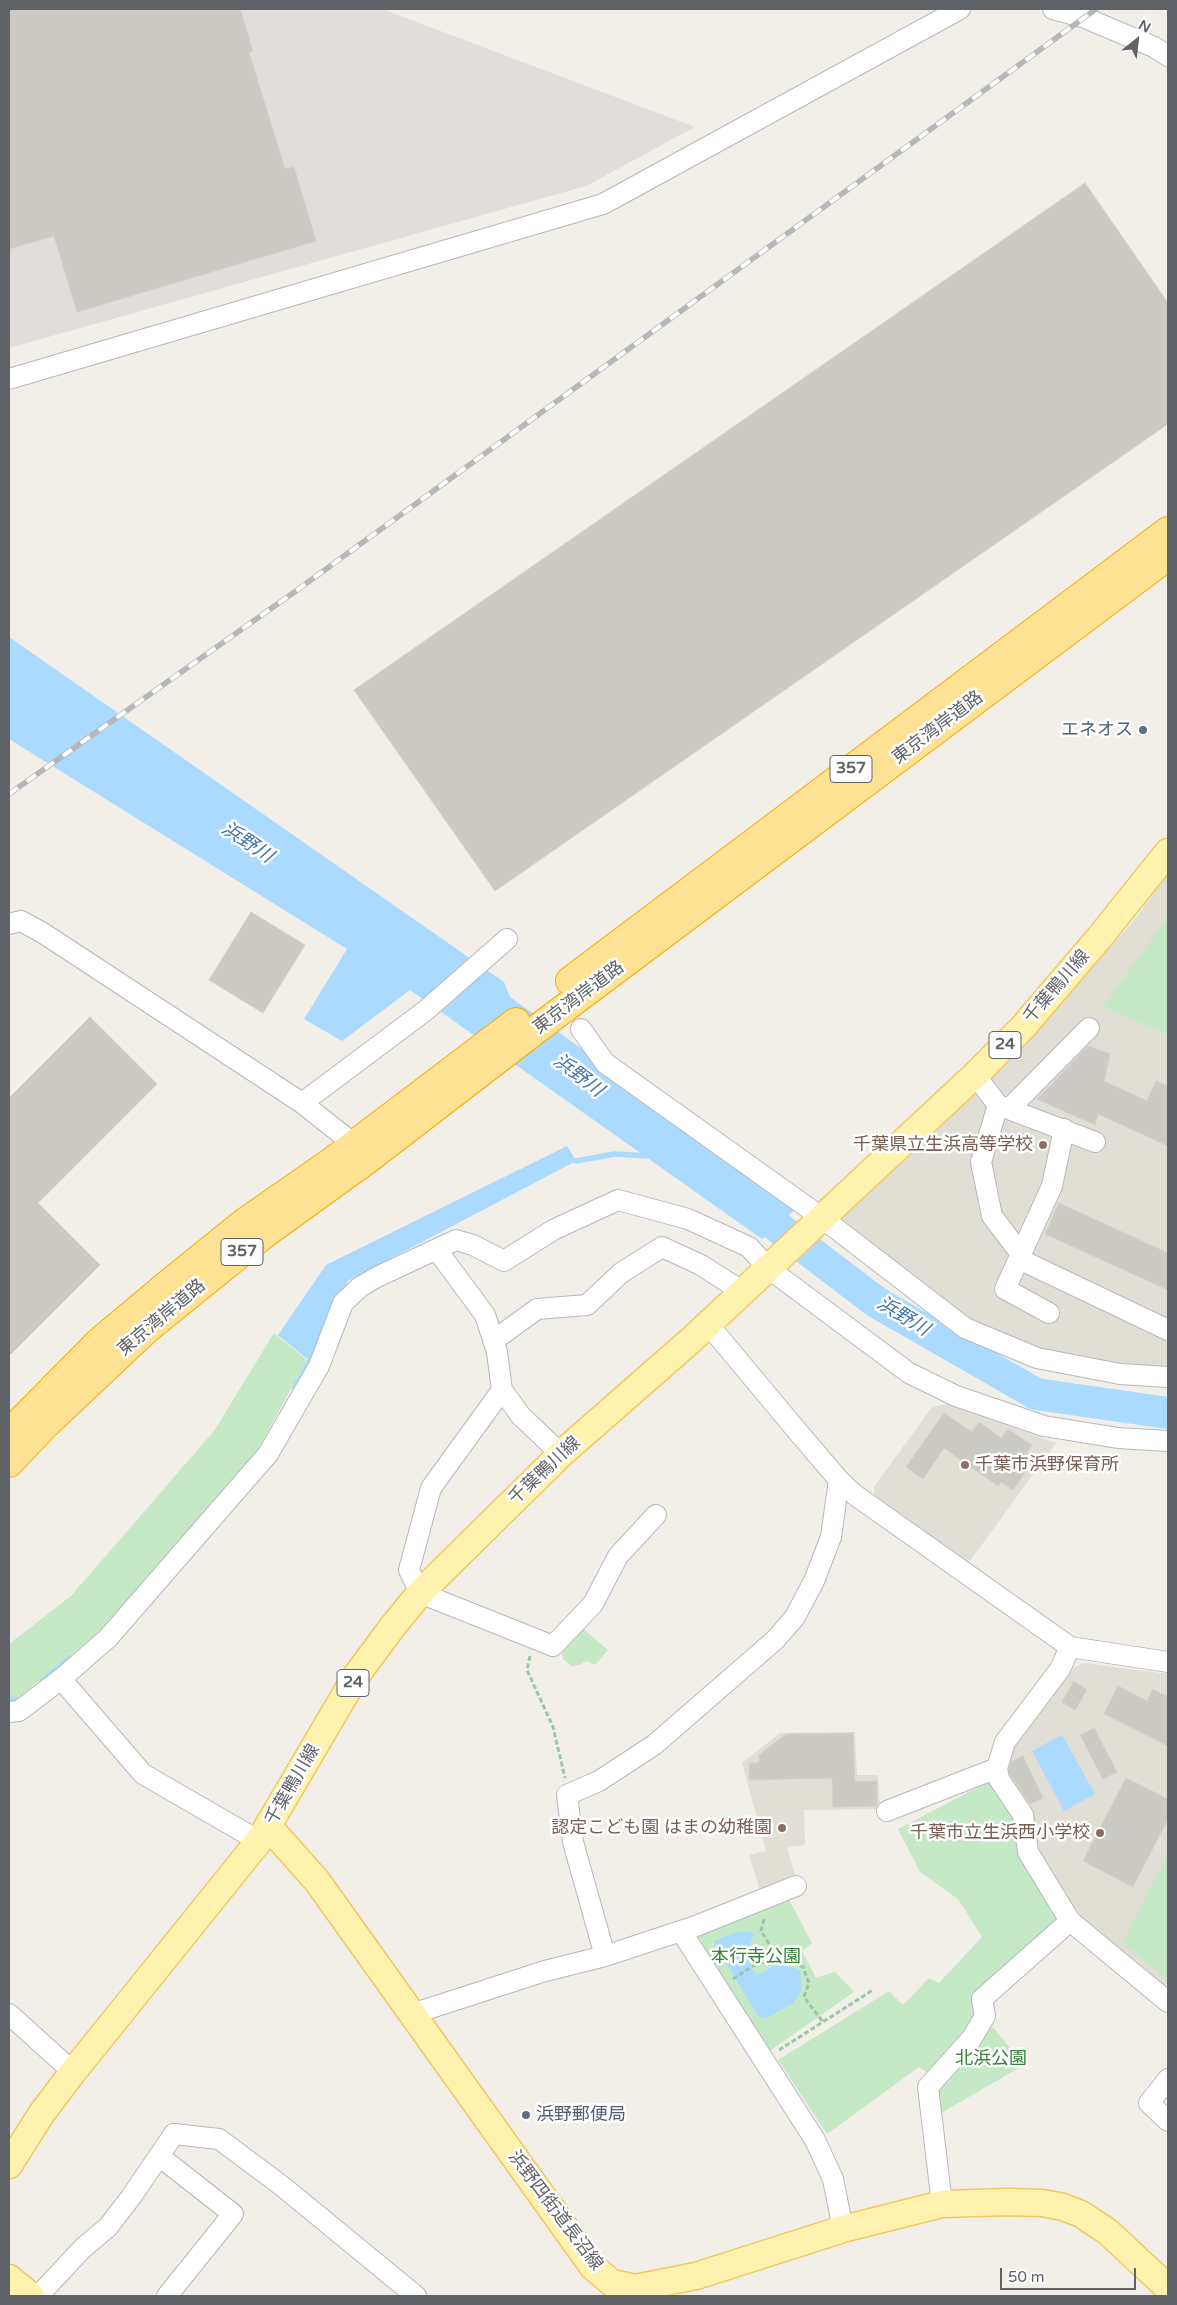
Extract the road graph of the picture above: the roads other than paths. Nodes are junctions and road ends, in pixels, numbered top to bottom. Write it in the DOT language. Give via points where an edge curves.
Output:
graph roads {
  1 [pos="960,9"];
  2 [pos="1053,9"];
  3 [pos="1168,56"];
  4 [pos="9,379"];
  5 [pos="1168,531"];
  6 [pos="1168,556"];
  7 [pos="1168,852"];
  8 [pos="9,924"];
  9 [pos="507,939"];
  10 [pos="542,1013"];
  11 [pos="1089,1028"];
  12 [pos="581,1029"];
  13 [pos="975,1074"];
  14 [pos="302,1103"];
  15 [pos="1003,1107"];
  16 [pos="1064,1129"];
  17 [pos="1095,1142"];
  18 [pos="361,1152"];
  19 [pos="821,1218"];
  20 [pos="437,1250"];
  21 [pos="1020,1257"];
  22 [pos="770,1266"];
  23 [pos="743,1292"];
  24 [pos="1049,1313"];
  25 [pos="708,1324"];
  26 [pos="1168,1330"];
  27 [pos="493,1342"];
  28 [pos="1168,1377"];
  29 [pos="502,1390"];
  30 [pos="9,1433"];
  31 [pos="1168,1441"];
  32 [pos="562,1454"];
  33 [pos="9,1463"];
  34 [pos="840,1480"];
  35 [pos="656,1515"];
  36 [pos="420,1593"];
  37 [pos="1070,1647"];
  38 [pos="1168,1662"];
  39 [pos="61,1679"];
  40 [pos="9,1712"];
  41 [pos="997,1768"];
  42 [pos="887,1811"];
  43 [pos="264,1834"];
  44 [pos="796,1886"];
  45 [pos="1070,1921"];
  46 [pos="681,1931"];
  47 [pos="605,1956"];
  48 [pos="1168,2002"];
  49 [pos="9,2014"];
  50 [pos="412,2014"];
  51 [pos="73,2072"];
  52 [pos="1168,2079"];
  53 [pos="1168,2121"];
  54 [pos="159,2156"];
  55 [pos="9,2165"];
  56 [pos="942,2204"];
  57 [pos="843,2229"];
  58 [pos="9,2278"];
  59 [pos="700,2286"];
  60 [pos="1168,2288"];
  61 [pos="610,2290"];
  62 [pos="31,2296"];
  63 [pos="38,2296"];
  64 [pos="167,2296"];
  65 [pos="416,2296"];
  1 -- 4 [label="street" via="603,204"];
  2 -- 3 [label="street" via="1083,17"];
  5 -- 10 [label="highway, 東京湾岸道路 / 357"];
  6 -- 10 [label="highway, 東京湾岸道路 / 357"];
  7 -- 13 [label="main road, 千葉鴨川線 / 24" via="1100,938 1023,1027"];
  8 -- 14 [label="street" via="21,921 43,933"];
  9 -- 14 [label="street" via="425,1011"];
  10 -- 18 [label="highway, 東京湾岸道路 / 357"];
  11 -- 15 [label="street"];
  12 -- 19 [label="street" via="605,1062"];
  13 -- 15 [label="street"];
  13 -- 19 [label="main road, 千葉鴨川線 / 24"];
  14 -- 18 [label="street"];
  15 -- 16 [label="street"];
  15 -- 21 [label="street" via="981,1162 992,1216"];
  16 -- 17 [label="street"];
  16 -- 21 [label="street" via="1052,1186"];
  18 -- 30 [label="highway, 東京湾岸道路 / 357" via="245,1222 129,1316"];
  18 -- 33 [label="highway, 東京湾岸道路 / 357" via="148,1328"];
  19 -- 22 [label="main road, 千葉鴨川線 / 24"];
  19 -- 28 [label="street" via="965,1328 1037,1358 1120,1374"];
  20 -- 22 [label="street" via="456,1240 504,1261 553,1230 618,1200 688,1218 724,1233 749,1246"];
  20 -- 27 [label="street" via="485,1315"];
  20 -- 39 [label="street" via="360,1287 343,1303 319,1366 268,1454 108,1638"];
  21 -- 24 [label="street" via="1006,1289"];
  21 -- 26 [label="street"];
  22 -- 23 [label="main road, 千葉鴨川線 / 24"];
  22 -- 31 [label="street" via="909,1373 956,1396 1044,1426 1118,1438"];
  23 -- 25 [label="main road, 千葉鴨川線 / 24"];
  23 -- 27 [label="street" via="701,1265 662,1248 621,1273 587,1305 538,1309"];
  25 -- 32 [label="main road, 千葉鴨川線 / 24"];
  25 -- 34 [label="street"];
  27 -- 29 [label="street"];
  29 -- 32 [label="street" via="521,1416"];
  29 -- 36 [label="street" via="431,1488 409,1570"];
  32 -- 36 [label="main road, 千葉鴨川線 / 24"];
  34 -- 37 [label="street" via="855,1495"];
  34 -- 47 [label="street" via="830,1537 814,1581 795,1617 775,1640 654,1745 599,1781 567,1795 573,1842"];
  35 -- 36 [label="street" via="618,1556 593,1604 553,1646"];
  36 -- 43 [label="main road, 千葉鴨川線 / 24" via="356,1676"];
  37 -- 38 [label="street"];
  37 -- 41 [label="street" via="1060,1669 1005,1742"];
  39 -- 40 [label="street" via="19,1711"];
  39 -- 43 [label="street" via="143,1774"];
  41 -- 42 [label="street"];
  41 -- 45 [label="street" via="1000,1779 1023,1815 1028,1852"];
  43 -- 50 [label="main road, 浜野四街道長沼線" via="317,1882"];
  43 -- 51 [label="main road, 千葉鴨川線 / 24"];
  44 -- 46 [label="street"];
  45 -- 48 [label="street"];
  45 -- 56 [label="street" via="982,1999 985,2016 972,2038 928,2087"];
  46 -- 47 [label="street"];
  46 -- 57 [label="street" via="815,2140 833,2179"];
  47 -- 50 [label="street" via="545,1971"];
  49 -- 51 [label="street"];
  50 -- 61 [label="main road, 浜野四街道長沼線"];
  51 -- 55 [label="main road, 千葉鴨川線 / 24"];
  52 -- 53 [label="street" via="1149,2103"];
  54 -- 63 [label="street" via="108,2227 83,2248"];
  54 -- 64 [label="street" via="233,2214"];
  54 -- 65 [label="street" via="174,2134 218,2139 282,2186"];
  56 -- 57 [label="main road, 浜野四街道長沼線"];
  56 -- 60 [label="main road, 浜野四街道長沼線" via="1008,2202 1063,2207 1081,2214 1108,2232"];
  57 -- 59 [label="main road, 浜野四街道長沼線"];
  58 -- 62 [label="main road"];
  59 -- 61 [label="main road, 浜野四街道長沼線"];
}
